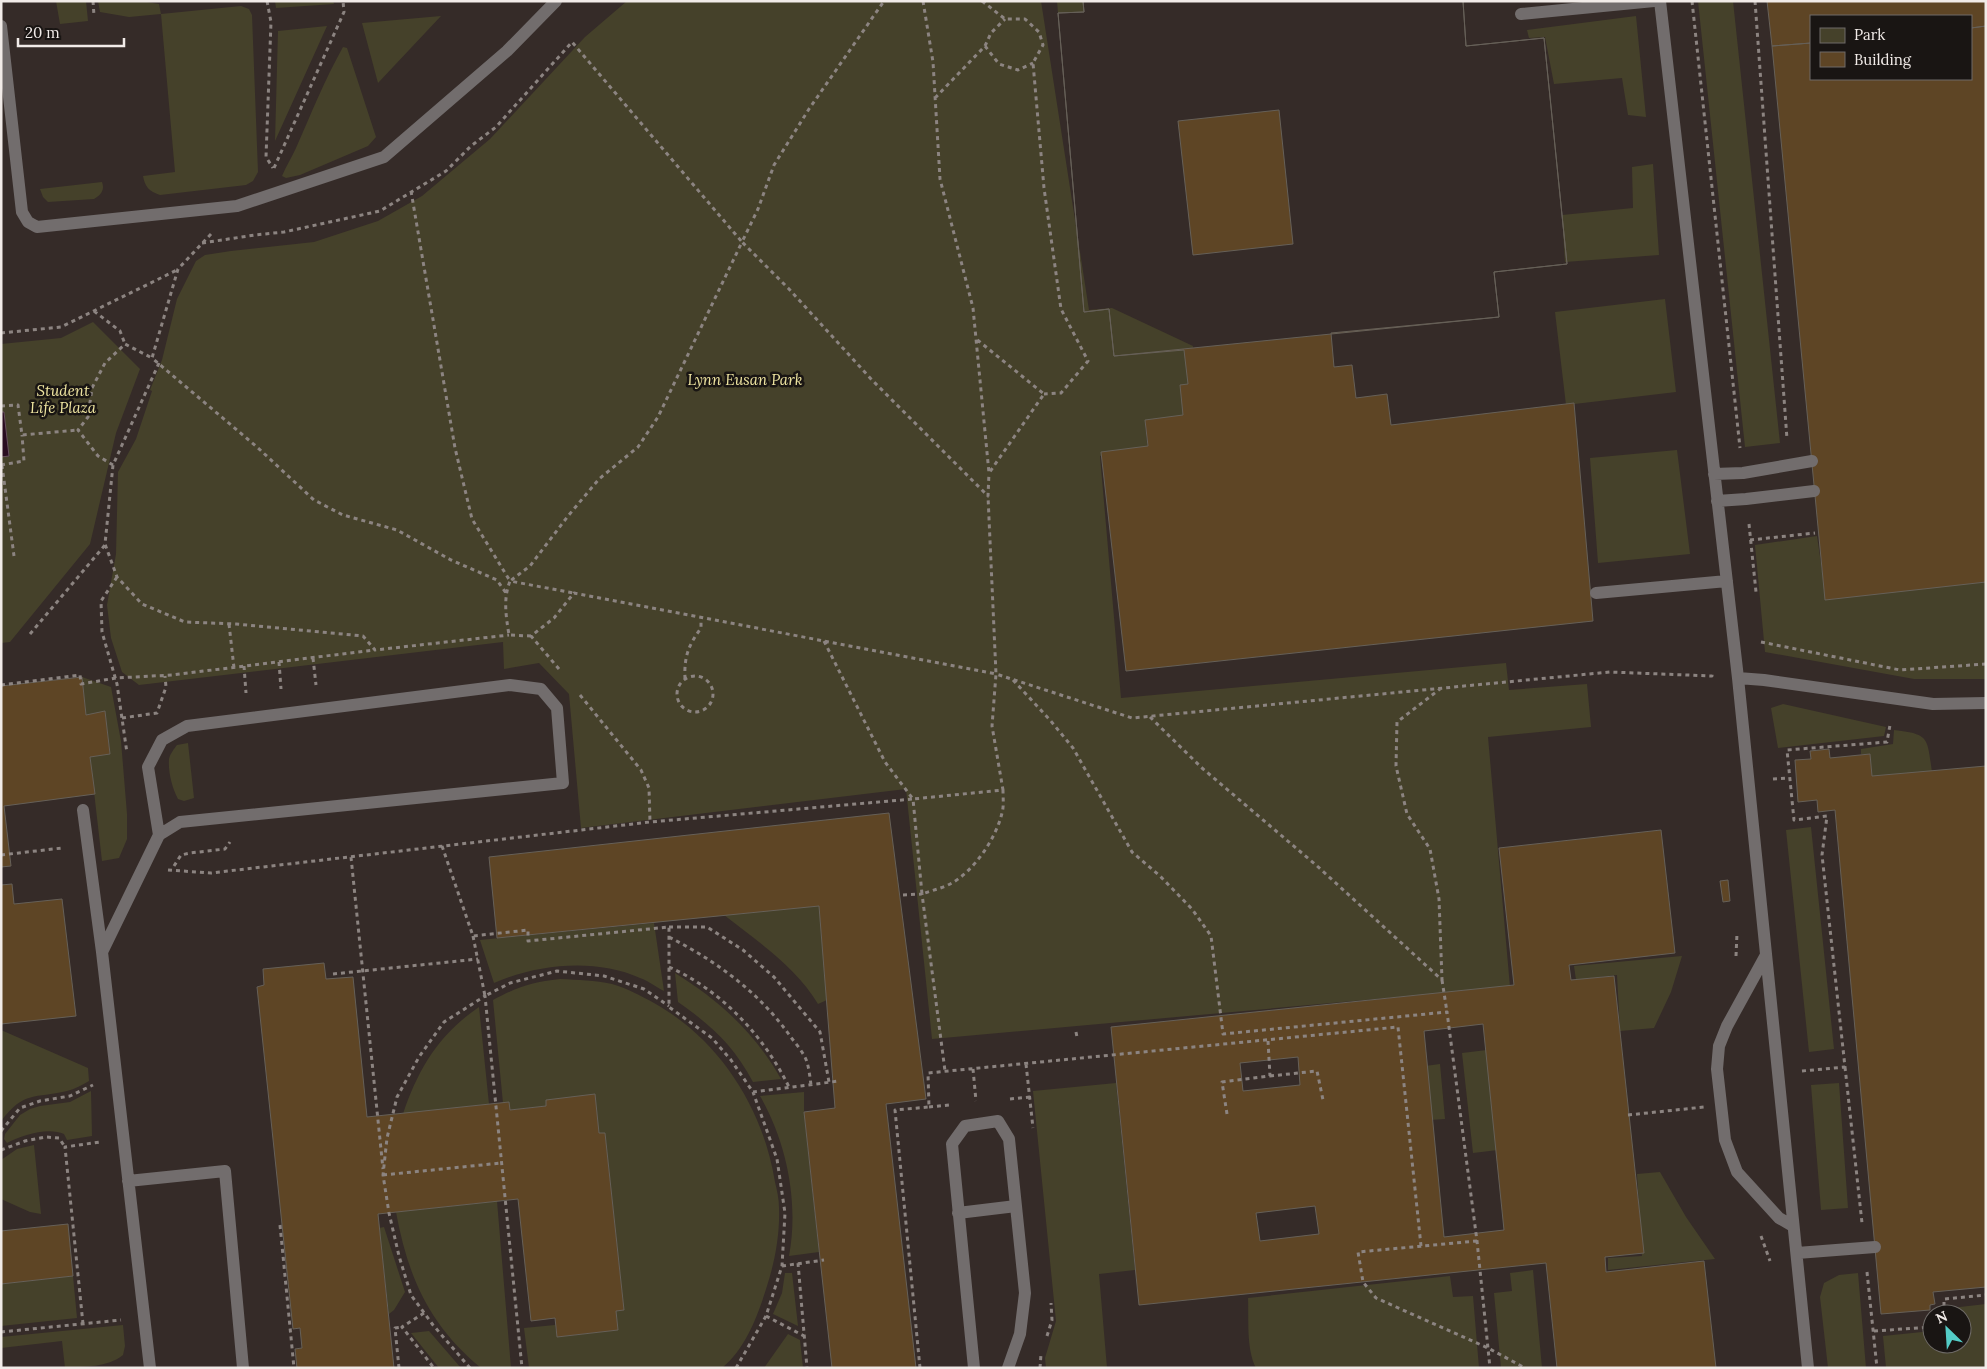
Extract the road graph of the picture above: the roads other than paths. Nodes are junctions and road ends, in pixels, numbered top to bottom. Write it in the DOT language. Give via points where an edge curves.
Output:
graph roads {
  1 [pos="556,1"];
  2 [pos="1654,1"];
  3 [pos="1660,1"];
  4 [pos="1521,14"];
  5 [pos="1,26"];
  6 [pos="1812,461"];
  7 [pos="1714,474"];
  8 [pos="1814,491"];
  9 [pos="1717,501"];
  10 [pos="1727,581"];
  11 [pos="1596,593"];
  12 [pos="1738,678"];
  13 [pos="1986,703"];
  14 [pos="83,810"];
  15 [pos="159,835"];
  16 [pos="102,952"];
  17 [pos="1766,955"];
  18 [pos="128,1181"];
  19 [pos="1016,1206"];
  20 [pos="958,1213"];
  21 [pos="1793,1226"];
  22 [pos="1870,1247"];
  23 [pos="1797,1253"];
  24 [pos="150,1368"];
  25 [pos="242,1368"];
  26 [pos="974,1368"];
  27 [pos="1008,1368"];
  28 [pos="1808,1368"];
  1 -- 5 [label="lane" via="507,51 384,157 237,206 37,226 28,222 22,212"];
  2 -- 4 [label="lane"];
  3 -- 7 [label="lane"];
  6 -- 7 [label="lane"];
  7 -- 9 [label="lane"];
  8 -- 9 [label="lane"];
  9 -- 10 [label="lane"];
  10 -- 11 [label="lane"];
  10 -- 12 [label="lane"];
  12 -- 13 [label="lane" via="1933,704"];
  12 -- 17 [label="lane"];
  14 -- 16 [label="lane"];
  15 -- 15 [label="lane" via="180,822 563,783 557,708 542,689 510,685 187,726 162,740 148,766"];
  15 -- 16 [label="lane"];
  16 -- 18 [label="lane"];
  17 -- 21 [label="lane"];
  17 -- 21 [label="lane" via="1727,1026 1719,1046 1716,1069 1725,1140 1737,1172 1779,1218"];
  18 -- 24 [label="lane"];
  18 -- 25 [label="lane" via="224,1171"];
  19 -- 20 [label="lane"];
  19 -- 20 [label="lane" via="1009,1139 998,1121 965,1126 952,1144"];
  19 -- 27 [label="lane" via="1025,1293 1020,1334"];
  20 -- 26 [label="lane"];
  21 -- 23 [label="lane"];
  22 -- 23 [label="lane"];
  23 -- 28 [label="lane"];
}
